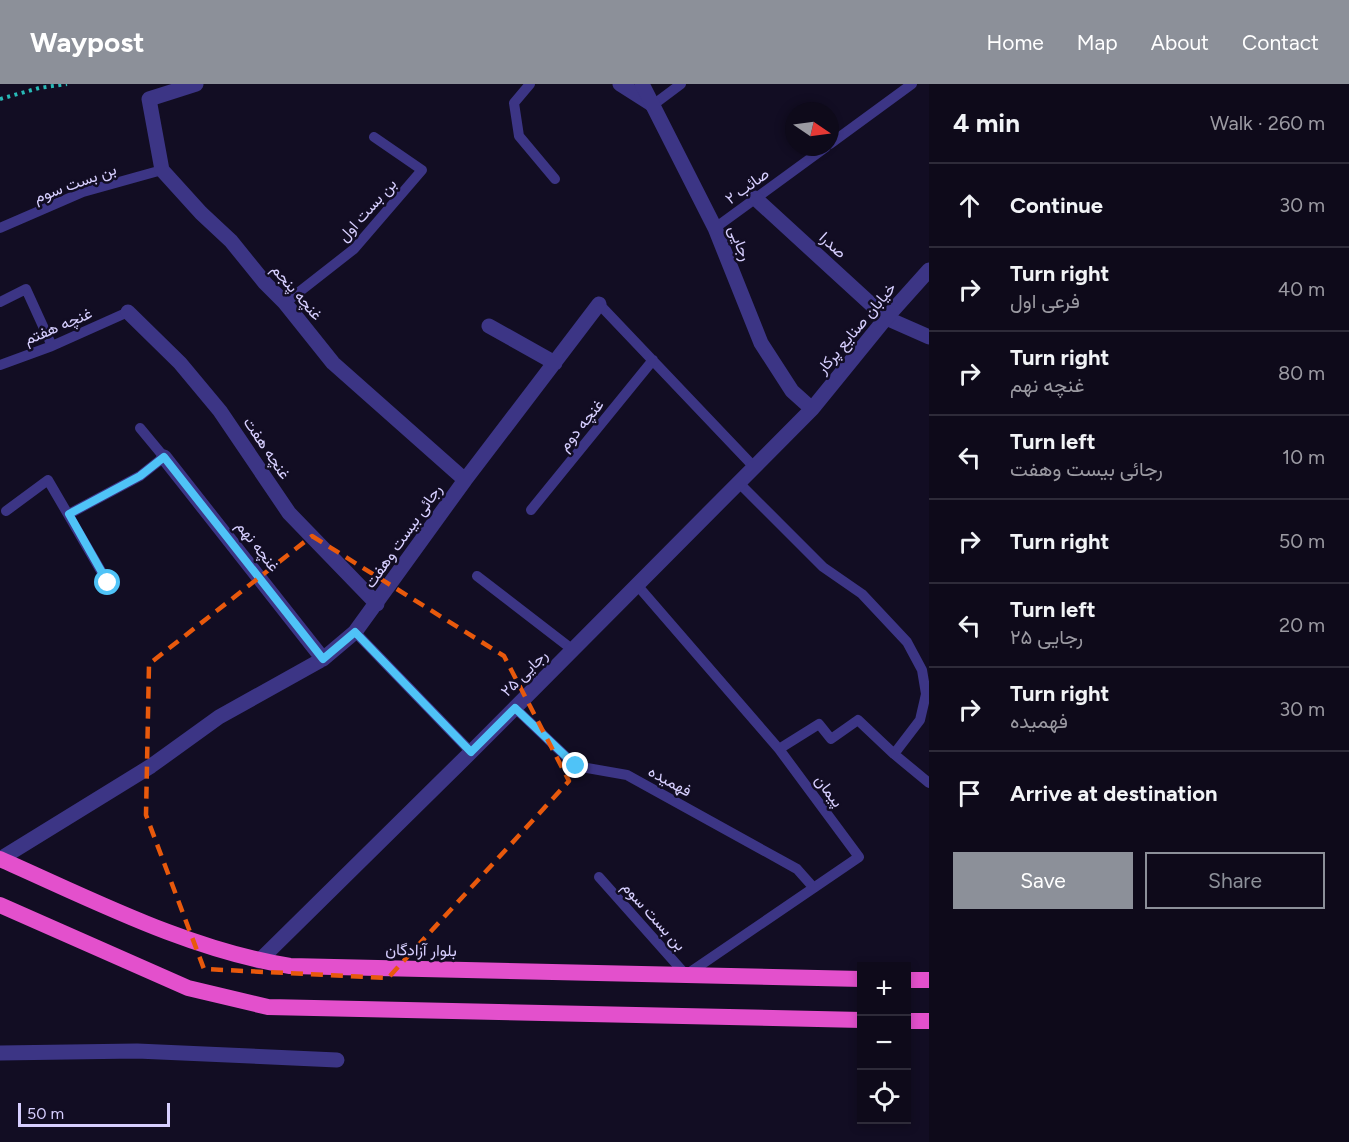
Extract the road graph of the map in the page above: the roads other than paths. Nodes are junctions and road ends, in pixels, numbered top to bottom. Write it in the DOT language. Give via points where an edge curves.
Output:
graph roads {
  1 [pos="196,84"];
  2 [pos="530,84"];
  3 [pos="620,84"];
  4 [pos="642,84"];
  5 [pos="681,84"];
  6 [pos="912,84"];
  7 [pos="653,105"];
  8 [pos="839,137"];
  9 [pos="374,138"];
  10 [pos="813,156"];
  11 [pos="162,170"];
  12 [pos="555,179"];
  13 [pos="755,198"];
  14 [pos="0,228"];
  15 [pos="715,228"];
  16 [pos="929,270"];
  17 [pos="0,302"];
  18 [pos="285,303"];
  19 [pos="599,304"];
  20 [pos="128,312"];
  21 [pos="886,318"];
  22 [pos="489,326"];
  23 [pos="929,337"];
  24 [pos="52,346"];
  25 [pos="654,360"];
  26 [pos="555,363"];
  27 [pos="0,365"];
  28 [pos="812,409"];
  29 [pos="140,428"];
  30 [pos="164,457"];
  31 [pos="754,468"];
  32 [pos="465,480"];
  33 [pos="739,483"];
  34 [pos="531,510"];
  35 [pos="6,511"];
  36 [pos="69,514"];
  37 [pos="477,576"];
  38 [pos="108,583"];
  39 [pos="638,585"];
  40 [pos="377,604"];
  41 [pos="355,632"];
  42 [pos="573,650"];
  43 [pos="323,659"];
  44 [pos="515,708"];
  45 [pos="778,749"];
  46 [pos="471,752"];
  47 [pos="894,754"];
  48 [pos="929,783"];
  49 [pos="0,859"];
  50 [pos="599,877"];
  51 [pos="813,887"];
  52 [pos="0,905"];
  53 [pos="259,961"];
  54 [pos="686,975"];
  55 [pos="857,979"];
  56 [pos="911,980"];
  57 [pos="929,980"];
  58 [pos="857,1020"];
  59 [pos="911,1021"];
  60 [pos="929,1021"];
  61 [pos="0,1053"];
  62 [pos="337,1060"];
  1 -- 11 [label="street" via="149,99"];
  2 -- 12 [label="lane" via="514,103 519,136"];
  3 -- 7 [label="street"];
  4 -- 7 [label="street, رجایی"];
  5 -- 7 [label="lane"];
  6 -- 8 [label="lane"];
  7 -- 15 [label="street, رجایی"];
  9 -- 18 [label="lane, بن بست اول" via="422,170 354,249"];
  10 -- 13 [label="lane, صائب ۲"];
  11 -- 14 [label="lane, بن بست سوم" via="83,192"];
  11 -- 18 [label="street, غنچه پنجم"];
  13 -- 15 [label="lane, صائب ۲"];
  13 -- 21 [label="street, صدرا"];
  15 -- 28 [label="street, رجایی" via="760,343 792,391"];
  16 -- 21 [label="street, خیابان صنایع پرکار"];
  17 -- 24 [label="lane" via="26,289"];
  18 -- 32 [label="street, غنچه پنجم" via="333,363"];
  19 -- 25 [label="lane, رجائی بیست وهفت"];
  19 -- 26 [label="street, رجائی بیست وهفت"];
  20 -- 24 [label="lane, غنچه هفتم"];
  20 -- 40 [label="street, غنچه هفت" via="180,363 220,411 289,513"];
  21 -- 23 [label="street, صدرا"];
  21 -- 28 [label="street, خیابان صنایع پرکار"];
  22 -- 26 [label="street"];
  24 -- 27 [label="lane, غنچه هفتم"];
  25 -- 31 [label="lane, رجائی بیست وهفت"];
  25 -- 34 [label="lane, غنچه دوم"];
  26 -- 32 [label="street, رجائی بیست وهفت"];
  28 -- 31 [label="street, رجایی ۲۵"];
  29 -- 30 [label="lane"];
  30 -- 36 [label="lane" via="140,476"];
  30 -- 43 [label="street, غنچه نهم"];
  31 -- 33 [label="street, رجایی ۲۵"];
  32 -- 40 [label="street, رجائی بیست وهفت"];
  33 -- 39 [label="street, رجایی ۲۵"];
  33 -- 47 [label="lane" via="823,567 862,594 907,642 922,669 926,694 920,720"];
  35 -- 36 [label="lane" via="48,480"];
  36 -- 38 [label="lane"];
  37 -- 42 [label="lane"];
  39 -- 42 [label="street, رجایی ۲۵"];
  39 -- 45 [label="lane, پیمان"];
  40 -- 41 [label="street, رجائی بیست وهفت"];
  41 -- 43 [label="street, رجائی بیست وهفت"];
  41 -- 46 [label="lane"];
  42 -- 44 [label="street, رجایی ۲۵"];
  43 -- 49 [label="street, رجائی بیست وهفت" via="219,717 151,766"];
  44 -- 46 [label="street, رجایی ۲۵"];
  44 -- 51 [label="lane, فهمیده" via="576,766 627,775 797,869"];
  45 -- 47 [label="lane" via="819,724 831,740 858,720"];
  45 -- 51 [label="lane, پیمان" via="859,857"];
  46 -- 53 [label="street, رجایی ۲۵"];
  47 -- 48 [label="lane"];
  49 -- 53 [label="highway, بلوار آزادگان" via="150,926"];
  50 -- 54 [label="lane, بن بست سوم"];
  51 -- 54 [label="lane, پیمان"];
  52 -- 58 [label="highway" via="188,988 268,1007"];
  53 -- 54 [label="highway, بلوار آزادگان" via="290,966"];
  54 -- 55 [label="highway, بلوار آزادگان"];
  56 -- 57 [label="highway"];
  59 -- 60 [label="highway"];
  61 -- 62 [label="street" via="137,1051"];
}
